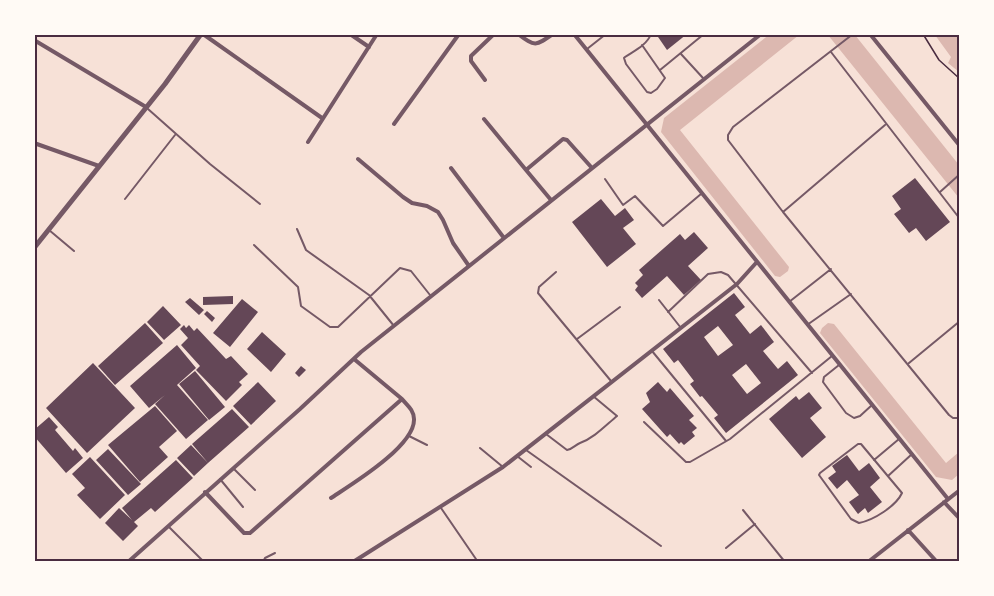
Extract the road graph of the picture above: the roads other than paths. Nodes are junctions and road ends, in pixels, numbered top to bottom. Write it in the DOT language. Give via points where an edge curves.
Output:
graph roads {
  1 [pos="202,34"];
  2 [pos="350,34"];
  3 [pos="377,34"];
  4 [pos="459,34"];
  5 [pos="494,34"];
  6 [pos="518,34"];
  7 [pos="553,34"];
  8 [pos="574,34"];
  9 [pos="606,34"];
  10 [pos="651,34"];
  11 [pos="704,34"];
  12 [pos="761,34"];
  13 [pos="853,34"];
  14 [pos="870,34"];
  15 [pos="34,40"];
  16 [pos="642,45"];
  17 [pos="369,47"];
  18 [pos="585,50"];
  19 [pos="831,52"];
  20 [pos="681,54"];
  21 [pos="660,70"];
  22 [pos="704,79"];
  23 [pos="485,80"];
  24 [pos="146,107"];
  25 [pos="322,118"];
  26 [pos="484,119"];
  27 [pos="394,124"];
  28 [pos="645,125"];
  29 [pos="885,125"];
  30 [pos="176,135"];
  31 [pos="308,142"];
  32 [pos="35,144"];
  33 [pos="960,146"];
  34 [pos="358,159"];
  35 [pos="99,166"];
  36 [pos="451,168"];
  37 [pos="592,168"];
  38 [pos="526,170"];
  39 [pos="960,174"];
  40 [pos="604,179"];
  41 [pos="940,192"];
  42 [pos="701,195"];
  43 [pos="125,199"];
  44 [pos="551,200"];
  45 [pos="260,204"];
  46 [pos="783,212"];
  47 [pos="960,219"];
  48 [pos="297,229"];
  49 [pos="49,230"];
  50 [pos="504,238"];
  51 [pos="254,245"];
  52 [pos="34,248"];
  53 [pos="74,251"];
  54 [pos="757,263"];
  55 [pos="470,266"];
  56 [pos="831,269"];
  57 [pos="556,272"];
  58 [pos="736,284"];
  59 [pos="851,294"];
  60 [pos="369,295"];
  61 [pos="431,297"];
  62 [pos="659,300"];
  63 [pos="789,302"];
  64 [pos="620,307"];
  65 [pos="669,312"];
  66 [pos="960,321"];
  67 [pos="807,325"];
  68 [pos="394,326"];
  69 [pos="681,328"];
  70 [pos="577,339"];
  71 [pos="652,350"];
  72 [pos="832,356"];
  73 [pos="354,359"];
  74 [pos="908,364"];
  75 [pos="839,365"];
  76 [pos="812,373"];
  77 [pos="611,381"];
  78 [pos="593,396"];
  79 [pos="402,399"];
  80 [pos="872,405"];
  81 [pos="960,418"];
  82 [pos="644,422"];
  83 [pos="546,434"];
  84 [pos="409,436"];
  85 [pos="899,439"];
  86 [pos="726,441"];
  87 [pos="427,445"];
  88 [pos="480,448"];
  89 [pos="525,450"];
  90 [pos="912,454"];
  91 [pos="517,456"];
  92 [pos="874,460"];
  93 [pos="503,466"];
  94 [pos="531,467"];
  95 [pos="233,468"];
  96 [pos="888,476"];
  97 [pos="220,479"];
  98 [pos="255,490"];
  99 [pos="960,490"];
  100 [pos="205,492"];
  101 [pos="331,498"];
  102 [pos="946,501"];
  103 [pos="439,506"];
  104 [pos="243,507"];
  105 [pos="743,510"];
  106 [pos="960,519"];
  107 [pos="755,524"];
  108 [pos="168,526"];
  109 [pos="908,530"];
  110 [pos="662,546"];
  111 [pos="726,548"];
  112 [pos="276,553"];
  113 [pos="128,561"];
  114 [pos="204,561"];
  115 [pos="263,561"];
  116 [pos="354,561"];
  117 [pos="478,561"];
  118 [pos="785,561"];
  119 [pos="868,561"];
  120 [pos="937,561"];
  1 -- 24 [label="street"];
  1 -- 25 [label="street"];
  2 -- 17 [label="street"];
  3 -- 17 [label="street"];
  4 -- 27 [label="street"];
  5 -- 23 [label="street" via="471,56"];
  6 -- 7 [label="street" via="536,45"];
  8 -- 18 [label="street"];
  9 -- 18 [label="lane"];
  10 -- 16 [label="lane"];
  11 -- 20 [label="lane"];
  12 -- 22 [label="street"];
  13 -- 19 [label="lane"];
  14 -- 33 [label="street"];
  15 -- 24 [label="street"];
  16 -- 21 [label="lane"];
  16 -- 21 [label="lane" via="624,58 647,92 651,93 664,81"];
  17 -- 25 [label="street"];
  18 -- 28 [label="street"];
  19 -- 29 [label="lane"];
  19 -- 46 [label="lane" via="733,127 728,135 729,143"];
  20 -- 21 [label="lane"];
  20 -- 22 [label="lane"];
  22 -- 28 [label="street"];
  24 -- 30 [label="lane"];
  24 -- 35 [label="street"];
  25 -- 31 [label="street"];
  26 -- 38 [label="street"];
  28 -- 37 [label="street"];
  28 -- 42 [label="street"];
  29 -- 41 [label="lane"];
  29 -- 46 [label="lane"];
  30 -- 43 [label="lane"];
  30 -- 45 [label="lane"];
  32 -- 35 [label="street"];
  34 -- 55 [label="street" via="412,203 438,212"];
  35 -- 49 [label="street"];
  36 -- 50 [label="street"];
  37 -- 38 [label="street" via="565,139"];
  37 -- 44 [label="street"];
  38 -- 44 [label="street"];
  39 -- 41 [label="lane"];
  40 -- 42 [label="lane" via="623,205 635,196 663,226"];
  41 -- 47 [label="lane"];
  42 -- 54 [label="street"];
  44 -- 50 [label="street"];
  46 -- 56 [label="lane"];
  48 -- 60 [label="lane" via="306,250"];
  49 -- 52 [label="street"];
  49 -- 53 [label="lane"];
  50 -- 55 [label="street"];
  51 -- 60 [label="lane" via="298,287 302,306 330,327 338,327"];
  54 -- 58 [label="street"];
  54 -- 63 [label="street"];
  55 -- 61 [label="street"];
  56 -- 59 [label="lane"];
  56 -- 63 [label="lane"];
  57 -- 70 [label="lane" via="539,287 538,293"];
  58 -- 65 [label="lane" via="721,272 708,274"];
  58 -- 69 [label="street"];
  58 -- 76 [label="lane"];
  59 -- 67 [label="lane"];
  59 -- 74 [label="lane"];
  60 -- 61 [label="lane" via="400,268 411,271"];
  60 -- 68 [label="lane"];
  61 -- 68 [label="street"];
  62 -- 65 [label="lane"];
  63 -- 67 [label="street"];
  64 -- 70 [label="lane"];
  65 -- 69 [label="lane"];
  66 -- 74 [label="lane"];
  67 -- 72 [label="street"];
  68 -- 73 [label="street"];
  69 -- 71 [label="street"];
  70 -- 77 [label="lane"];
  71 -- 77 [label="street"];
  71 -- 86 [label="lane"];
  72 -- 75 [label="street"];
  72 -- 76 [label="lane"];
  73 -- 79 [label="street"];
  73 -- 95 [label="street"];
  74 -- 81 [label="lane" via="950,415"];
  75 -- 80 [label="street"];
  75 -- 80 [label="lane" via="823,381 846,413 854,418"];
  76 -- 86 [label="lane"];
  77 -- 78 [label="street"];
  78 -- 83 [label="street"];
  78 -- 83 [label="lane" via="617,416 587,441 567,450"];
  79 -- 84 [label="street" via="414,419"];
  79 -- 100 [label="street" via="250,533 244,533"];
  80 -- 85 [label="street"];
  82 -- 86 [label="lane" via="686,462"];
  83 -- 89 [label="street"];
  84 -- 87 [label="lane"];
  84 -- 101 [label="street" via="372,470"];
  85 -- 90 [label="street"];
  85 -- 92 [label="lane"];
  88 -- 93 [label="lane"];
  89 -- 91 [label="street"];
  89 -- 110 [label="lane"];
  90 -- 96 [label="lane"];
  90 -- 102 [label="street"];
  91 -- 93 [label="street"];
  91 -- 94 [label="lane"];
  92 -- 96 [label="lane"];
  92 -- 96 [label="lane" via="858,444 819,477 851,519 859,523 875,517 901,497 902,492"];
  93 -- 103 [label="street"];
  95 -- 97 [label="street"];
  95 -- 98 [label="lane"];
  97 -- 100 [label="street"];
  97 -- 104 [label="lane"];
  99 -- 102 [label="street"];
  100 -- 108 [label="street"];
  102 -- 106 [label="street"];
  102 -- 109 [label="street"];
  103 -- 116 [label="street"];
  103 -- 117 [label="lane"];
  105 -- 107 [label="lane"];
  107 -- 111 [label="lane"];
  107 -- 118 [label="lane"];
  108 -- 113 [label="street"];
  108 -- 114 [label="lane"];
  109 -- 119 [label="street"];
  109 -- 120 [label="street"];
  112 -- 115 [label="lane"];
}
